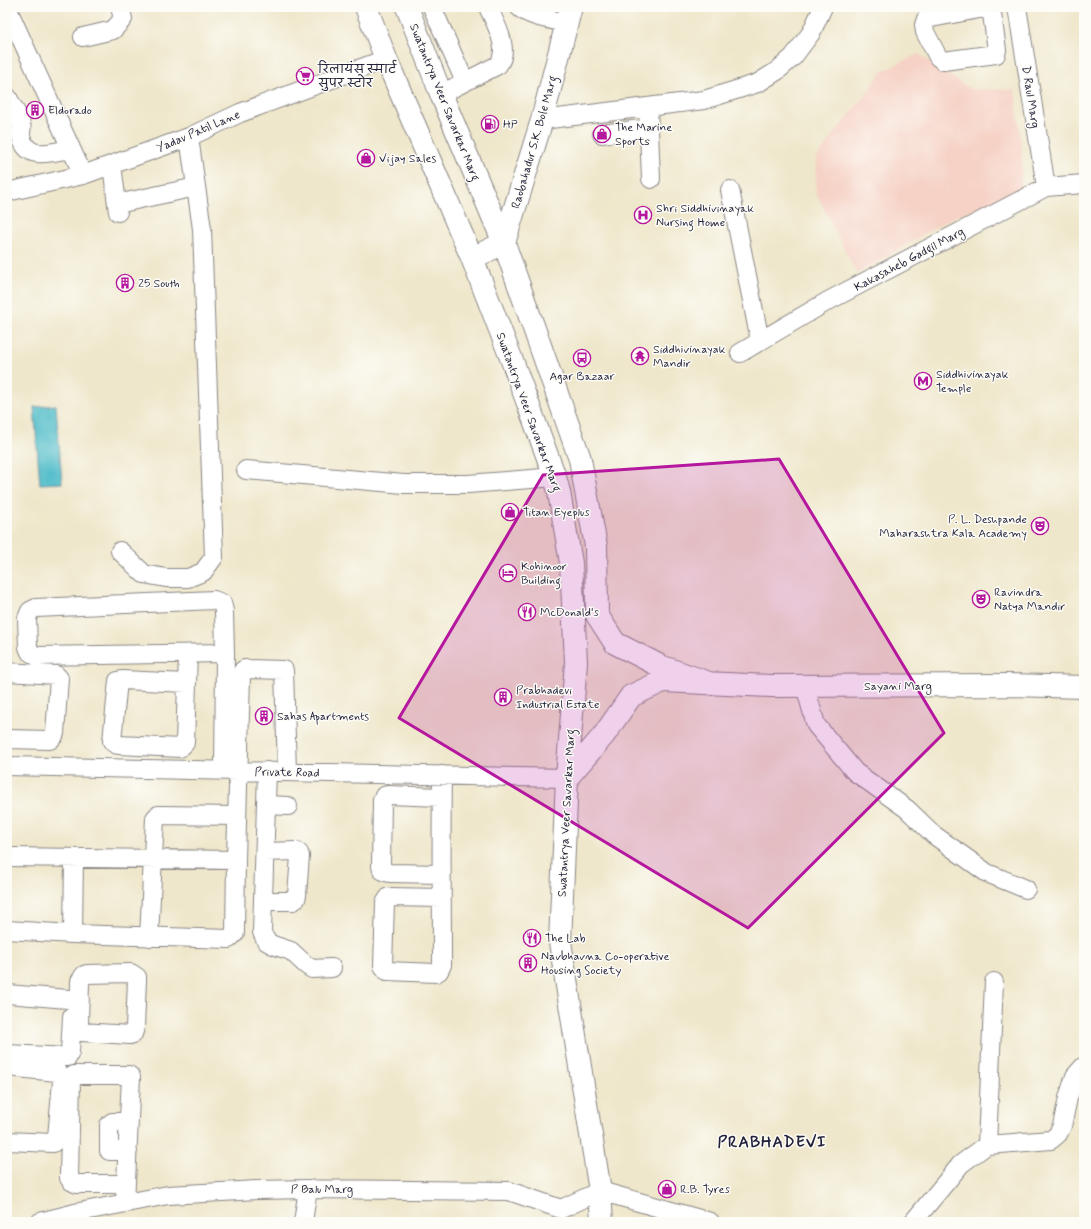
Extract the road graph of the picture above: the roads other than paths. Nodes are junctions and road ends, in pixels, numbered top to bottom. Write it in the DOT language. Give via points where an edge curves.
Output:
graph roads {
  1 [pos="120,7"];
  2 [pos="366,7"];
  3 [pos="407,7"];
  4 [pos="432,7"];
  5 [pos="488,7"];
  6 [pos="519,7"];
  7 [pos="823,7"];
  8 [pos="1017,7"];
  9 [pos="7,11"];
  10 [pos="569,15"];
  11 [pos="83,37"];
  12 [pos="386,59"];
  13 [pos="465,82"];
  14 [pos="441,94"];
  15 [pos="7,96"];
  16 [pos="648,107"];
  17 [pos="542,120"];
  18 [pos="649,128"];
  19 [pos="602,134"];
  20 [pos="189,137"];
  21 [pos="70,149"];
  22 [pos="112,165"];
  23 [pos="83,175"];
  24 [pos="651,179"];
  25 [pos="1084,184"];
  26 [pos="196,187"];
  27 [pos="1046,187"];
  28 [pos="730,190"];
  29 [pos="7,192"];
  30 [pos="504,243"];
  31 [pos="472,258"];
  32 [pos="760,341"];
  33 [pos="740,353"];
  34 [pos="246,470"];
  35 [pos="555,477"];
  36 [pos="120,551"];
  37 [pos="225,653"];
  38 [pos="188,654"];
  39 [pos="7,672"];
  40 [pos="187,682"];
  41 [pos="712,684"];
  42 [pos="805,686"];
  43 [pos="1084,687"];
  44 [pos="14,740"];
  45 [pos="13,766"];
  46 [pos="232,771"];
  47 [pos="267,771"];
  48 [pos="287,772"];
  49 [pos="442,775"];
  50 [pos="567,778"];
  51 [pos="442,797"];
  52 [pos="266,805"];
  53 [pos="288,806"];
  54 [pos="237,816"];
  55 [pos="265,852"];
  56 [pos="7,857"];
  57 [pos="74,858"];
  58 [pos="152,859"];
  59 [pos="236,860"];
  60 [pos="442,874"];
  61 [pos="1026,889"];
  62 [pos="442,898"];
  63 [pos="263,901"];
  64 [pos="7,930"];
  65 [pos="73,934"];
  66 [pos="149,937"];
  67 [pos="332,968"];
  68 [pos="994,982"];
  69 [pos="7,994"];
  70 [pos="7,1054"];
  71 [pos="1084,1066"];
  72 [pos="7,1067"];
  73 [pos="7,1141"];
  74 [pos="987,1146"];
  75 [pos="126,1184"];
  76 [pos="308,1189"];
  77 [pos="600,1191"];
  78 [pos="125,1203"];
  79 [pos="556,1216"];
  80 [pos="40,1222"];
  81 [pos="303,1222"];
  82 [pos="602,1222"];
  83 [pos="710,1222"];
  84 [pos="913,1222"];
  1 -- 11 [label="street" via="123,19 113,30"];
  2 -- 12 [label="main road, Swatantrya Veer Savarkar Marg"];
  3 -- 14 [label="main road, Swatantrya Veer Savarkar Marg"];
  4 -- 13 [label="street"];
  5 -- 13 [label="street" via="504,46 502,61"];
  6 -- 10 [label="street" via="532,14"];
  7 -- 16 [label="street" via="811,33 793,57 758,83 704,100"];
  8 -- 27 [label="street, D Raul Marg"];
  9 -- 21 [label="street"];
  10 -- 17 [label="main road, Raobahadur S.K. Bole Marg"];
  12 -- 20 [label="street, Yadav Patil Lane" via="240,113"];
  12 -- 31 [label="main road, Swatantrya Veer Savarkar Marg"];
  13 -- 14 [label="street"];
  14 -- 30 [label="main road, Swatantrya Veer Savarkar Marg"];
  15 -- 21 [label="street" via="22,125 20,135 31,151 38,154"];
  16 -- 17 [label="street"];
  16 -- 18 [label="street"];
  17 -- 30 [label="main road, Raobahadur S.K. Bole Marg"];
  18 -- 19 [label="street"];
  18 -- 24 [label="street"];
  20 -- 22 [label="street, Yadav Patil Lane"];
  20 -- 26 [label="street"];
  21 -- 23 [label="street"];
  22 -- 23 [label="street, Yadav Patil Lane"];
  22 -- 26 [label="street" via="117,208"];
  23 -- 29 [label="street, Yadav Patil Lane"];
  25 -- 27 [label="street, Kakasaheb Gadgil Marg"];
  26 -- 36 [label="street" via="202,229 214,557 203,572 188,578 166,578 144,574"];
  27 -- 32 [label="street, Kakasaheb Gadgil Marg" via="828,301"];
  28 -- 32 [label="street"];
  30 -- 31 [label="main road"];
  30 -- 41 [label="main road, Swatantrya Veer Savarkar Marg" via="580,459 596,546 597,615 615,643 660,666"];
  31 -- 35 [label="main road, Swatantrya Veer Savarkar Marg"];
  32 -- 33 [label="street, Kakasaheb Gadgil Marg"];
  34 -- 35 [label="street" via="404,484 468,484"];
  35 -- 50 [label="main road, Swatantrya Veer Savarkar Marg" via="571,563 576,662"];
  37 -- 38 [label="street"];
  37 -- 38 [label="street" via="224,611 219,601 36,608 30,611 27,618 28,648 36,656"];
  37 -- 46 [label="street"];
  38 -- 40 [label="street"];
  39 -- 44 [label="street" via="56,675 58,678 54,736 50,740"];
  40 -- 40 [label="street" via="183,746 180,748 113,743 118,681"];
  41 -- 42 [label="main road, Sayani Marg"];
  41 -- 50 [label="main road, Sayani Marg" via="663,681 631,696 604,735"];
  42 -- 43 [label="main road, Sayani Marg"];
  42 -- 61 [label="street" via="816,725 855,772 907,809 934,834 987,873"];
  44 -- 45 [label="street"];
  45 -- 46 [label="street, Private Road"];
  46 -- 47 [label="street, Private Road"];
  46 -- 48 [label="street" via="242,672 245,668 282,669 285,672"];
  46 -- 54 [label="street"];
  47 -- 48 [label="street, Private Road"];
  47 -- 52 [label="street"];
  48 -- 49 [label="street, Private Road"];
  49 -- 50 [label="street, Private Road"];
  49 -- 51 [label="street"];
  50 -- 77 [label="main road, Swatantrya Veer Savarkar Marg" via="560,942"];
  51 -- 60 [label="street"];
  51 -- 60 [label="street" via="384,796 381,866 382,870 390,873"];
  52 -- 53 [label="street"];
  52 -- 55 [label="street"];
  54 -- 58 [label="street" via="158,815 154,821"];
  54 -- 59 [label="street"];
  55 -- 63 [label="street"];
  55 -- 63 [label="street" via="296,852 300,856 296,899"];
  56 -- 57 [label="street"];
  57 -- 58 [label="street"];
  57 -- 65 [label="street"];
  58 -- 59 [label="street"];
  58 -- 66 [label="street"];
  59 -- 66 [label="street" via="235,933 232,937 225,940"];
  60 -- 62 [label="street"];
  62 -- 62 [label="street" via="387,899 383,966 387,970 436,973 439,971 442,965"];
  63 -- 67 [label="street" via="262,932 266,941 291,951 312,968"];
  64 -- 65 [label="street"];
  65 -- 66 [label="street"];
  68 -- 74 [label="street"];
  69 -- 70 [label="street" via="76,1000 68,1057"];
  71 -- 74 [label="street" via="1076,1076 1058,1134 1050,1140"];
  72 -- 73 [label="street" via="57,1072 62,1082 57,1137 53,1143"];
  74 -- 84 [label="street" via="961,1164"];
  75 -- 75 [label="street" via="132,1078 73,1076 69,1178 77,1184"];
  75 -- 78 [label="street"];
  76 -- 78 [label="street, P Balu Marg" via="168,1195"];
  76 -- 79 [label="street, P Balu Marg" via="509,1191"];
  76 -- 81 [label="street"];
  77 -- 79 [label="street, P Balu Marg"];
  77 -- 82 [label="main road, Swatantrya Veer Savarkar Marg"];
  77 -- 83 [label="street"];
  78 -- 80 [label="street, P Balu Marg"];
}
